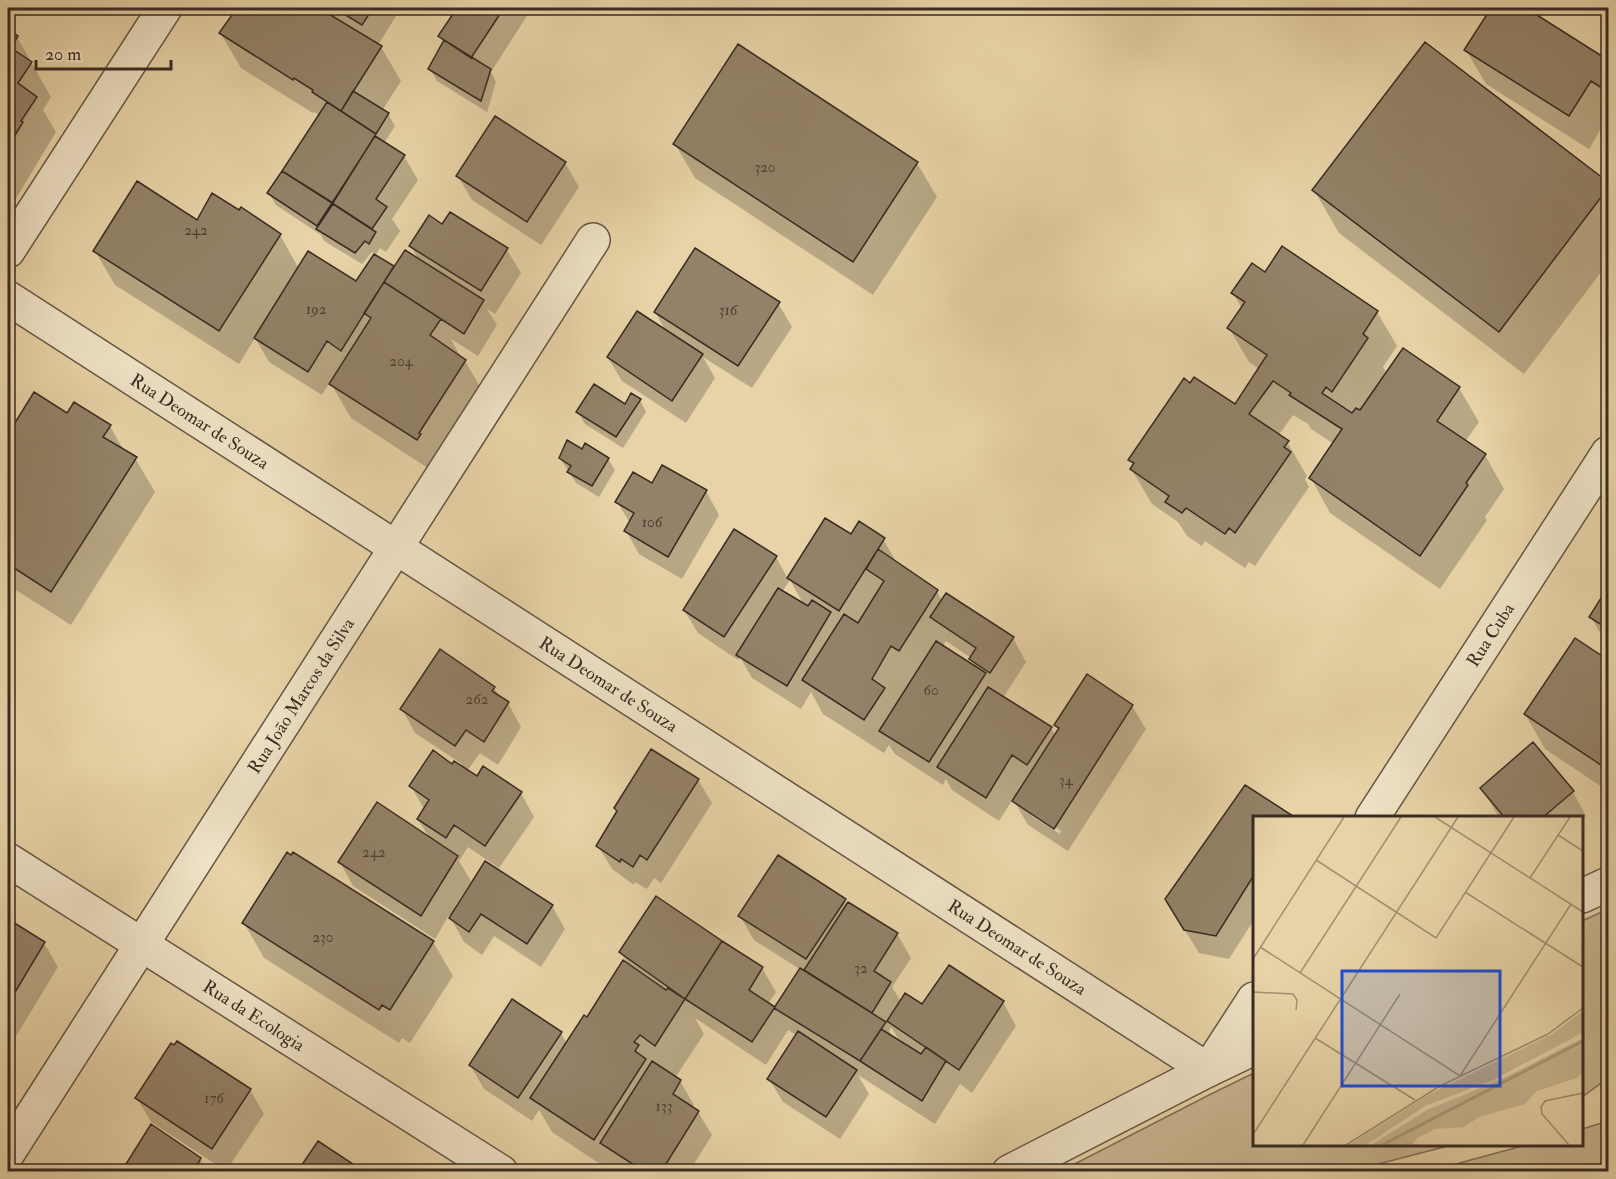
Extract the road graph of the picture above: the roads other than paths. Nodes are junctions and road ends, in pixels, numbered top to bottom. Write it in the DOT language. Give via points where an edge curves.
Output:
graph roads {
  1 [pos="165,8"];
  2 [pos="593,240"];
  3 [pos="8,251"];
  4 [pos="8,298"];
  5 [pos="1608,453"];
  6 [pos="395,547"];
  7 [pos="1373,816"];
  8 [pos="8,860"];
  9 [pos="1608,884"];
  10 [pos="1583,895"];
  11 [pos="141,944"];
  12 [pos="1253,1001"];
  13 [pos="1253,1048"];
  14 [pos="1208,1070"];
  15 [pos="8,1153"];
  16 [pos="501,1172"];
  17 [pos="1009,1172"];
  1 -- 3 [label="street"];
  2 -- 6 [label="street, Rua João Marcos da Silva"];
  4 -- 6 [label="street, Rua Deomar de Souza"];
  5 -- 7 [label="street, Rua Cuba"];
  6 -- 11 [label="street, Rua João Marcos da Silva"];
  6 -- 14 [label="street, Rua Deomar de Souza"];
  8 -- 11 [label="street, Rua da Ecologia"];
  9 -- 10 [label="street"];
  11 -- 15 [label="street, Rua João Marcos da Silva"];
  11 -- 16 [label="street, Rua da Ecologia"];
  12 -- 14 [label="street"];
  13 -- 14 [label="street"];
  14 -- 17 [label="street"];
}
